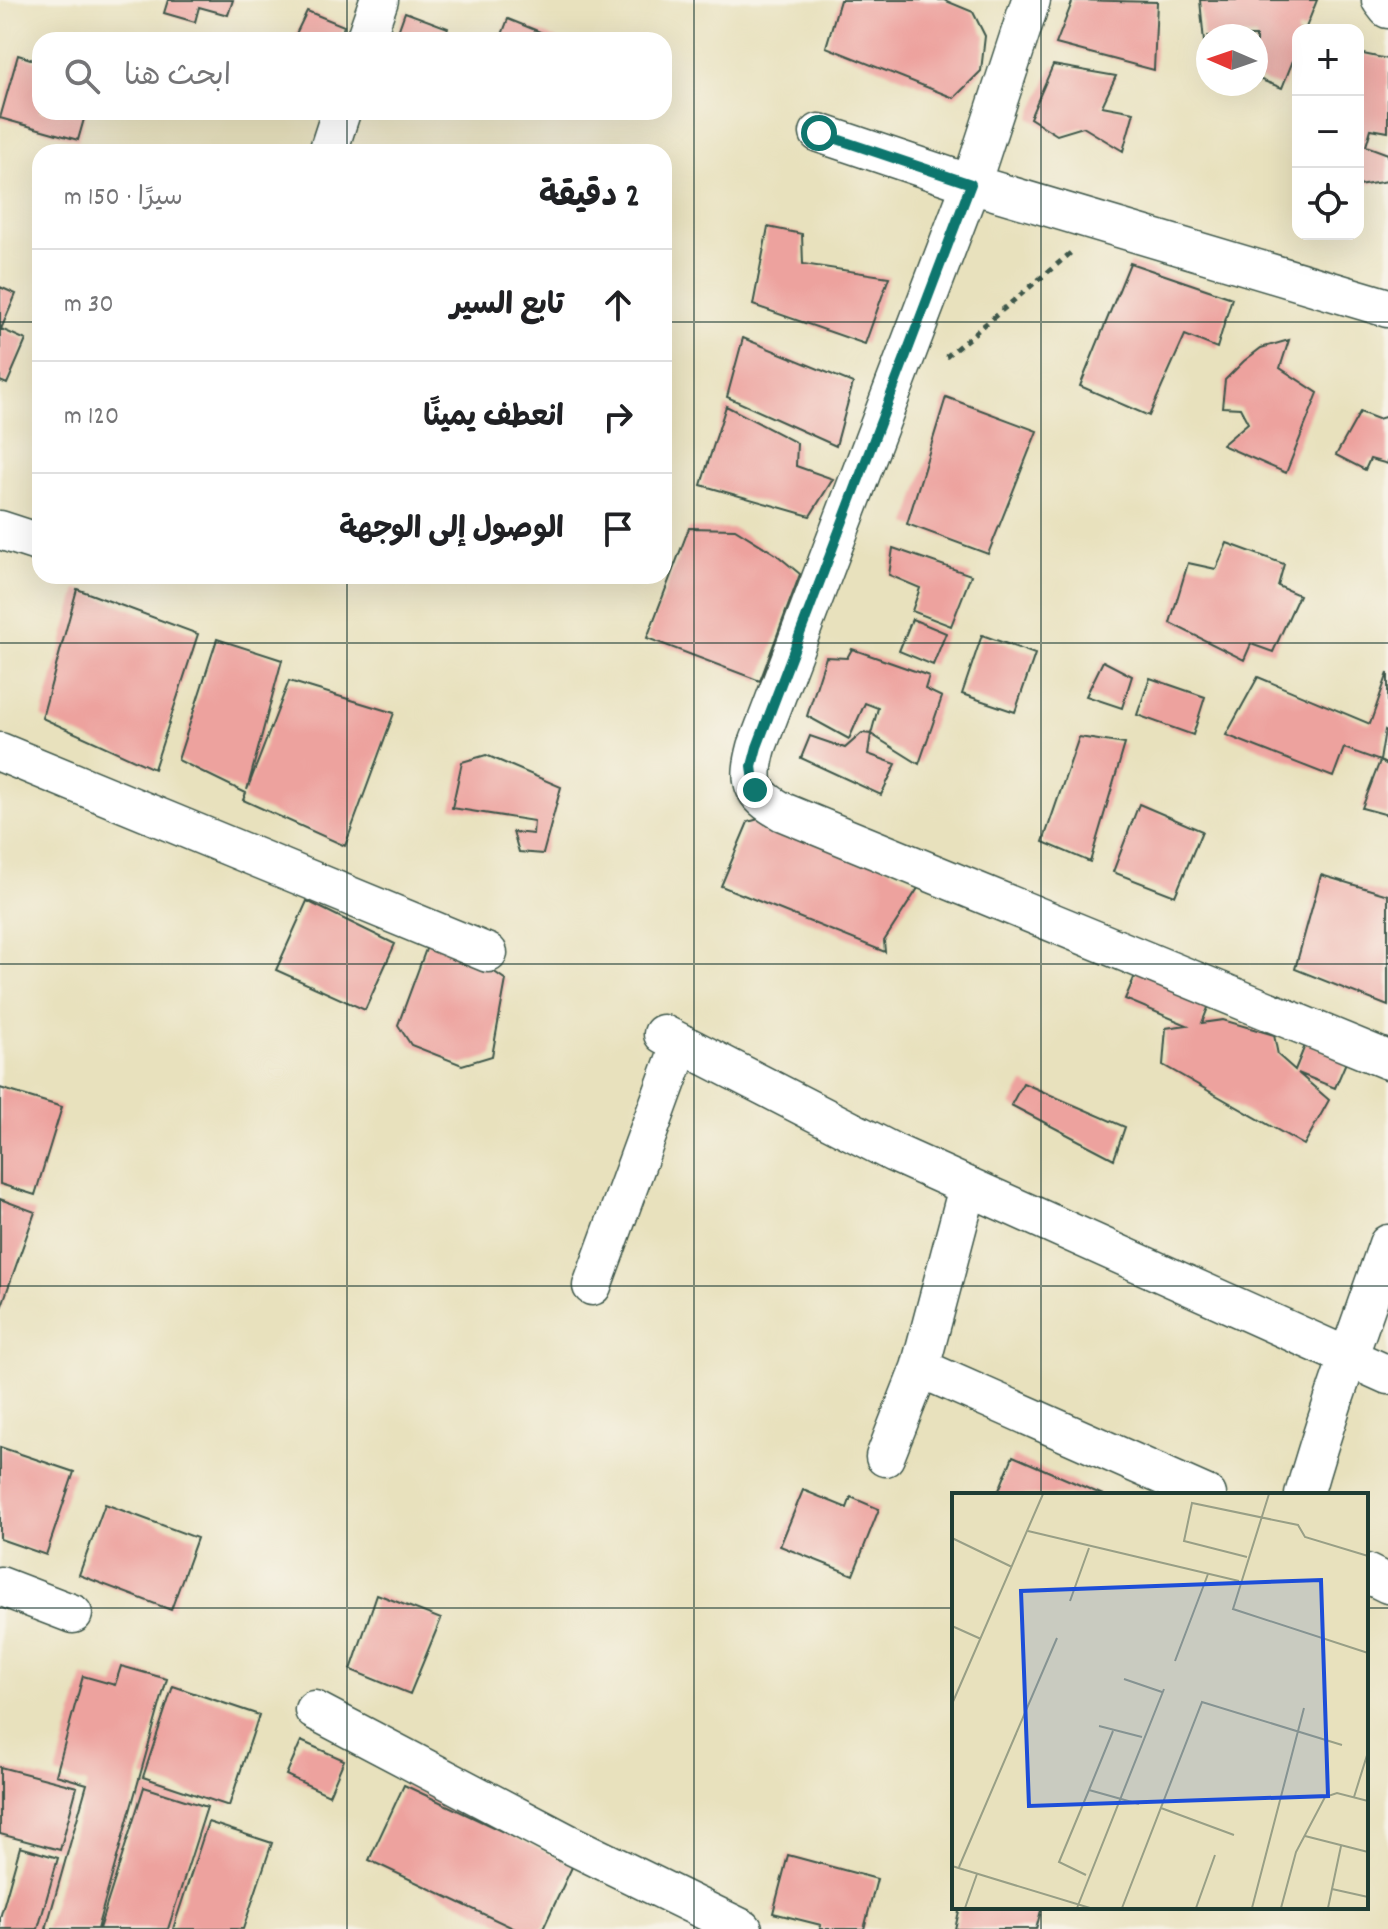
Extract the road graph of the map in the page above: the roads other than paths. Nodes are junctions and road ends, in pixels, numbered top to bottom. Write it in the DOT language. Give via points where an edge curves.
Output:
graph roads {
  1 [pos="379,0"];
  2 [pos="1031,0"];
  3 [pos="1381,0"];
  4 [pos="1388,9"];
  5 [pos="368,32"];
  6 [pos="338,120"];
  7 [pos="819,133"];
  8 [pos="331,144"];
  9 [pos="971,184"];
  10 [pos="1388,308"];
  11 [pos="0,530"];
  12 [pos="32,540"];
  13 [pos="0,752"];
  14 [pos="488,953"];
  15 [pos="1388,1060"];
  16 [pos="968,1187"];
  17 [pos="1388,1244"];
  18 [pos="592,1286"];
  19 [pos="1349,1358"];
  20 [pos="920,1368"];
  21 [pos="1388,1375"];
  22 [pos="885,1457"];
  23 [pos="1202,1493"];
  24 [pos="1305,1493"];
  25 [pos="1368,1574"];
  26 [pos="1388,1584"];
  27 [pos="0,1586"];
  28 [pos="73,1614"];
  29 [pos="314,1710"];
  30 [pos="743,1929"];
  1 -- 5 [label="street"];
  2 -- 9 [label="street"];
  3 -- 4 [label="street"];
  6 -- 8 [label="street"];
  7 -- 9 [label="street"];
  9 -- 10 [label="street"];
  9 -- 15 [label="street" via="757,747 752,766 755,790 783,812"];
  11 -- 12 [label="street"];
  13 -- 14 [label="street"];
  16 -- 18 [label="street" via="672,1038"];
  16 -- 19 [label="street"];
  16 -- 20 [label="street"];
  17 -- 19 [label="street"];
  19 -- 21 [label="street"];
  19 -- 24 [label="street" via="1324,1421"];
  20 -- 22 [label="street"];
  20 -- 23 [label="street"];
  25 -- 26 [label="street"];
  27 -- 28 [label="street"];
  29 -- 30 [label="street"];
}
